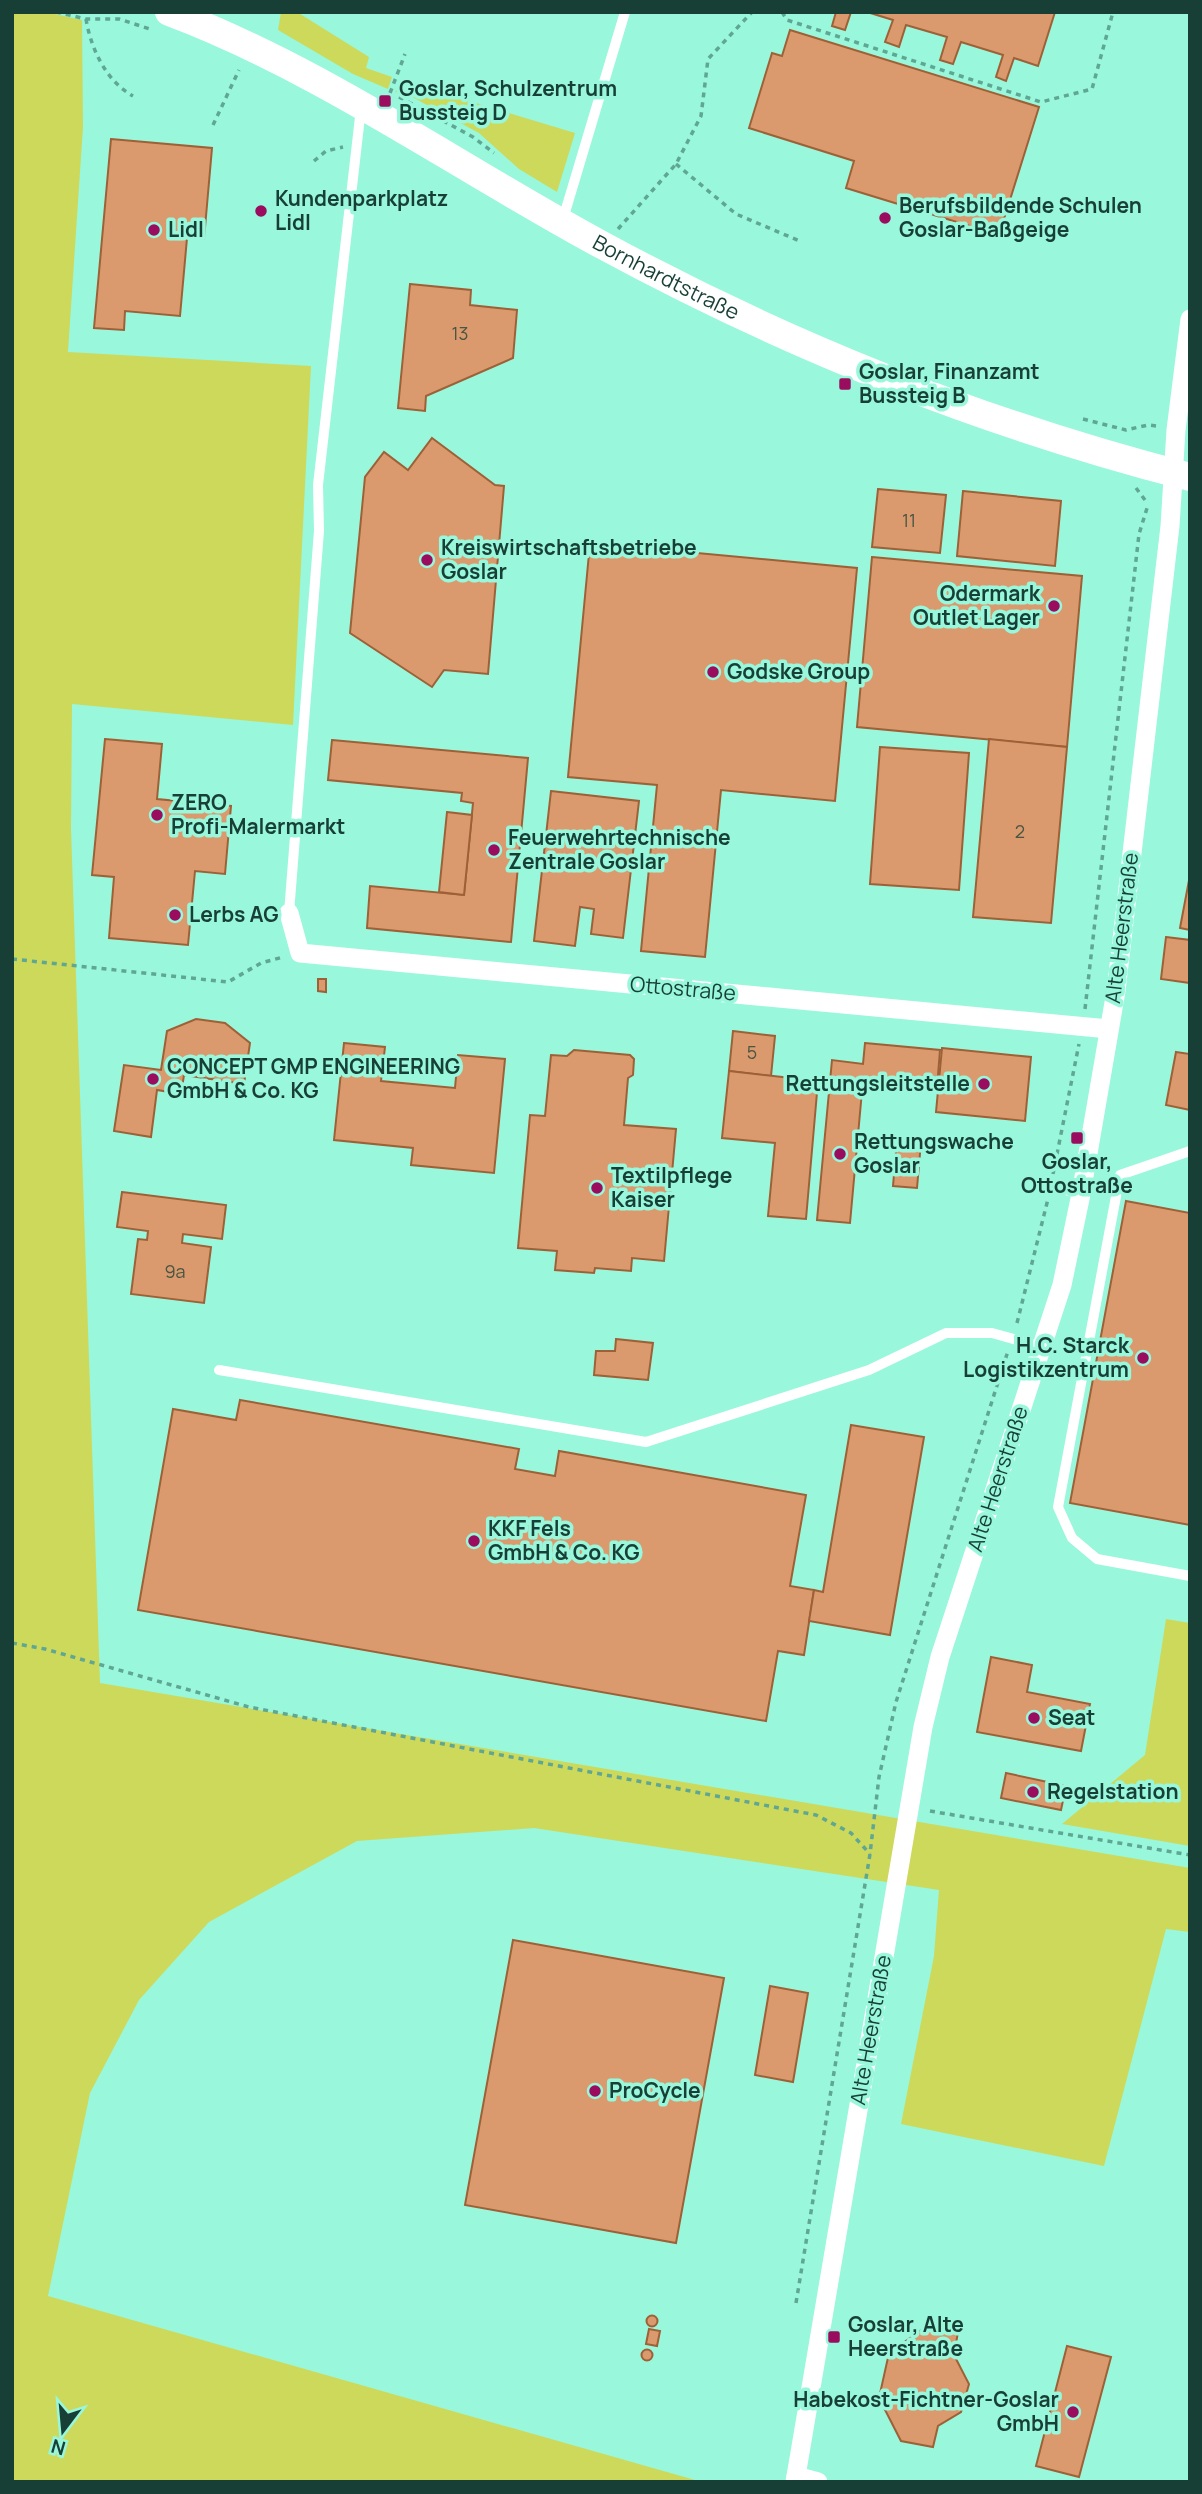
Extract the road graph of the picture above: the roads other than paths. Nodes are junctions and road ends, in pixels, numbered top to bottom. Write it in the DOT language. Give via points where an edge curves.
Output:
graph roads {
  1 [pos="169,12"];
  2 [pos="625,12"];
  3 [pos="370,99"];
  4 [pos="562,223"];
  5 [pos="1190,319"];
  6 [pos="1182,475"];
  7 [pos="289,913"];
  8 [pos="1109,1029"];
  9 [pos="1190,1151"];
  10 [pos="1037,1184"];
  11 [pos="1081,1194"];
  12 [pos="1042,1347"];
  13 [pos="219,1370"];
  14 [pos="1190,1576"];
  15 [pos="796,2479"];
  16 [pos="818,2482"];
  1 -- 3 [label="street, Bornhardtstraße"];
  2 -- 4 [label="lane"];
  3 -- 4 [label="street, Bornhardtstraße"];
  3 -- 7 [label="lane" via="355,145 318,485 319,531"];
  4 -- 6 [label="street, Bornhardtstraße" via="773,333 852,366 993,421"];
  5 -- 6 [label="street, Alte Heerstraße" via="1177,430"];
  6 -- 8 [label="street, Alte Heerstraße"];
  7 -- 8 [label="street, Ottostraße" via="300,953"];
  8 -- 11 [label="street, Alte Heerstraße"];
  9 -- 14 [label="lane" via="1120,1175 1058,1507 1072,1538 1097,1559"];
  10 -- 11 [label="lane"];
  11 -- 12 [label="street, Alte Heerstraße" via="1062,1286"];
  12 -- 13 [label="lane" via="992,1333 946,1333 869,1370 646,1442"];
  12 -- 15 [label="street, Alte Heerstraße" via="940,1657 908,1807"];
  15 -- 16 [label="street"];
}
